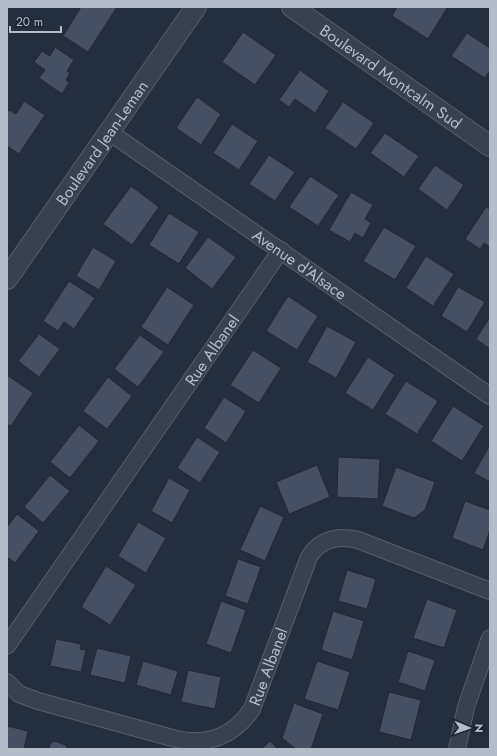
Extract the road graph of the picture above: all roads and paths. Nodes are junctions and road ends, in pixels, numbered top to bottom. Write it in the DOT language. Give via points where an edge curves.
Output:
graph roads {
  1 [pos="196,7"];
  2 [pos="292,7"];
  3 [pos="109,132"];
  4 [pos="490,146"];
  5 [pos="281,250"];
  6 [pos="7,279"];
  7 [pos="490,396"];
  8 [pos="490,591"];
  9 [pos="490,638"];
  10 [pos="7,646"];
  11 [pos="7,682"];
  12 [pos="457,749"];
  1 -- 3 [label="street, Boulevard Jean-Leman"];
  2 -- 4 [label="street, Boulevard Montcalm Sud"];
  3 -- 5 [label="street, Avenue d'Alsace"];
  3 -- 6 [label="street, Boulevard Jean-Leman"];
  5 -- 7 [label="street, Avenue d'Alsace"];
  5 -- 10 [label="street, Rue Albanel"];
  8 -- 11 [label="street, Rue Albanel" via="358,540 336,538 323,542 309,557 252,709 235,729 208,741 180,740 38,701 19,694"];
  9 -- 12 [label="street" via="466,707"];
}
